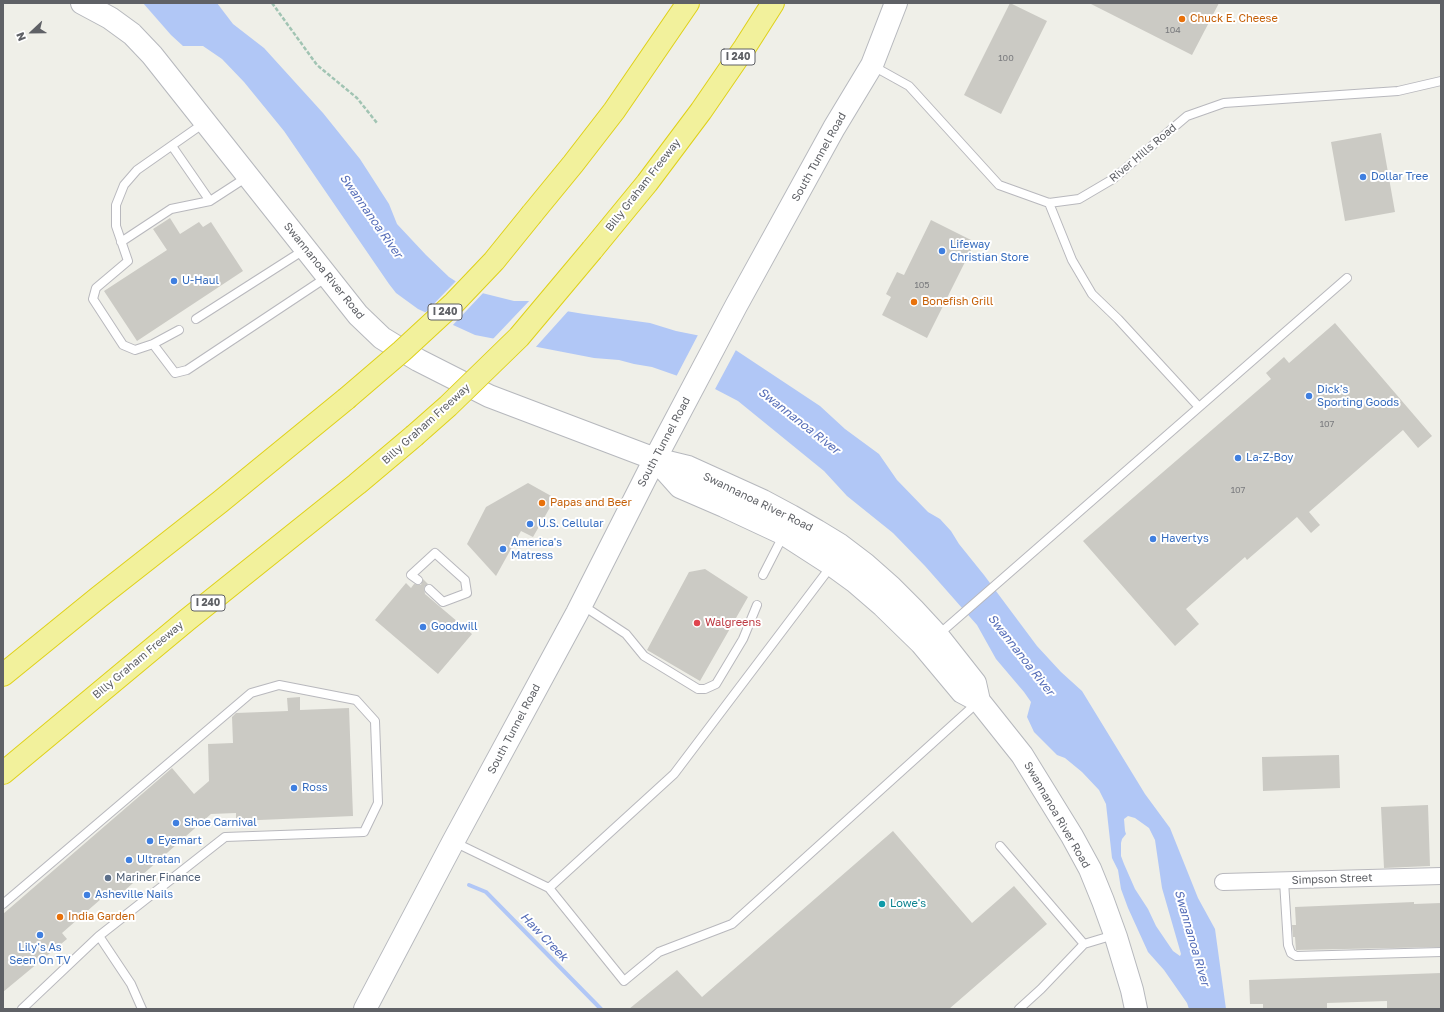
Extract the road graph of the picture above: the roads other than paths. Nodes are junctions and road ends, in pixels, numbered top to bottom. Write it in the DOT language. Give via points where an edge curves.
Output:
graph roads {
  1 [pos="82,3"];
  2 [pos="688,3"];
  3 [pos="773,3"];
  4 [pos="896,3"];
  5 [pos="872,65"];
  6 [pos="1441,81"];
  7 [pos="205,122"];
  8 [pos="172,146"];
  9 [pos="248,176"];
  10 [pos="210,201"];
  11 [pos="1049,203"];
  12 [pos="121,242"];
  13 [pos="305,249"];
  14 [pos="328,277"];
  15 [pos="1347,278"];
  16 [pos="196,320"];
  17 [pos="179,330"];
  18 [pos="153,344"];
  19 [pos="1199,407"];
  20 [pos="655,460"];
  21 [pos="784,534"];
  22 [pos="832,565"];
  23 [pos="763,575"];
  24 [pos="418,580"];
  25 [pos="429,589"];
  26 [pos="581,605"];
  27 [pos="757,605"];
  28 [pos="938,636"];
  29 [pos="3,675"];
  30 [pos="979,701"];
  31 [pos="3,773"];
  32 [pos="453,842"];
  33 [pos="1000,846"];
  34 [pos="1441,876"];
  35 [pos="1284,881"];
  36 [pos="1223,882"];
  37 [pos="548,888"];
  38 [pos="3,904"];
  39 [pos="1115,934"];
  40 [pos="99,936"];
  41 [pos="1084,944"];
  42 [pos="1441,952"];
  43 [pos="22,1009"];
  44 [pos="142,1009"];
  45 [pos="364,1009"];
  46 [pos="1019,1009"];
  47 [pos="1136,1009"];
  1 -- 7 [label="main road, Swannanoa River Road" via="110,18 132,34"];
  2 -- 29 [label="highway, I 240, bridge" via="614,111 573,164 494,261 454,303 402,351 220,502"];
  3 -- 31 [label="highway, Billy Graham Freeway / I 240, bridge" via="701,111 647,183 519,337 414,436"];
  4 -- 5 [label="main road, South Tunnel Road"];
  5 -- 11 [label="lane, River Hills Road" via="909,86 998,184"];
  5 -- 20 [label="main road, South Tunnel Road" via="834,128 736,306"];
  6 -- 11 [label="lane, River Hills Road" via="1398,91 1224,103 1187,116 1113,179 1079,199"];
  7 -- 8 [label="lane"];
  7 -- 9 [label="main road, Swannanoa River Road"];
  8 -- 10 [label="lane"];
  8 -- 12 [label="lane" via="137,170 124,185 116,205 116,226"];
  9 -- 10 [label="lane"];
  9 -- 13 [label="main road, Swannanoa River Road"];
  10 -- 12 [label="lane" via="171,209"];
  11 -- 19 [label="lane" via="1072,260 1092,294"];
  12 -- 18 [label="lane" via="128,261 96,288 93,299 123,345 135,350"];
  13 -- 14 [label="main road, Swannanoa River Road"];
  13 -- 16 [label="lane"];
  14 -- 18 [label="lane" via="187,370 175,373"];
  14 -- 20 [label="main road, Swannanoa River Road" via="358,315 382,338 418,360 489,396"];
  15 -- 19 [label="lane"];
  17 -- 18 [label="lane"];
  19 -- 28 [label="lane"];
  20 -- 21 [label="main road, Swannanoa River Road" via="680,487"];
  20 -- 26 [label="main road, South Tunnel Road"];
  20 -- 28 [label="main road, Swannanoa River Road" via="688,467 763,501 840,545 891,587"];
  21 -- 22 [label="main road, Swannanoa River Road"];
  21 -- 23 [label="lane"];
  22 -- 30 [label="main road, Swannanoa River Road" via="903,625 962,692"];
  22 -- 37 [label="lane" via="674,774"];
  24 -- 25 [label="lane" via="411,575 435,554 465,580 467,593 443,602"];
  26 -- 27 [label="lane" via="626,634 644,656 698,689 716,684 743,639"];
  26 -- 32 [label="main road, South Tunnel Road"];
  28 -- 30 [label="main road, Swannanoa River Road" via="975,683"];
  30 -- 37 [label="lane" via="732,924 659,952 624,981"];
  30 -- 39 [label="main road, Swannanoa River Road" via="1022,755 1072,836 1090,869"];
  32 -- 37 [label="lane"];
  32 -- 45 [label="main road, South Tunnel Road"];
  33 -- 41 [label="lane"];
  34 -- 35 [label="street, Simpson Street"];
  35 -- 36 [label="street, Simpson Street"];
  35 -- 42 [label="lane" via="1288,945 1291,953 1296,956"];
  38 -- 40 [label="lane" via="251,693 279,685 356,700 375,721 378,804 364,832 224,837"];
  39 -- 41 [label="lane"];
  39 -- 47 [label="main road, Swannanoa River Road"];
  40 -- 43 [label="lane"];
  40 -- 44 [label="lane" via="131,984"];
  41 -- 46 [label="lane" via="1041,990"];
}
